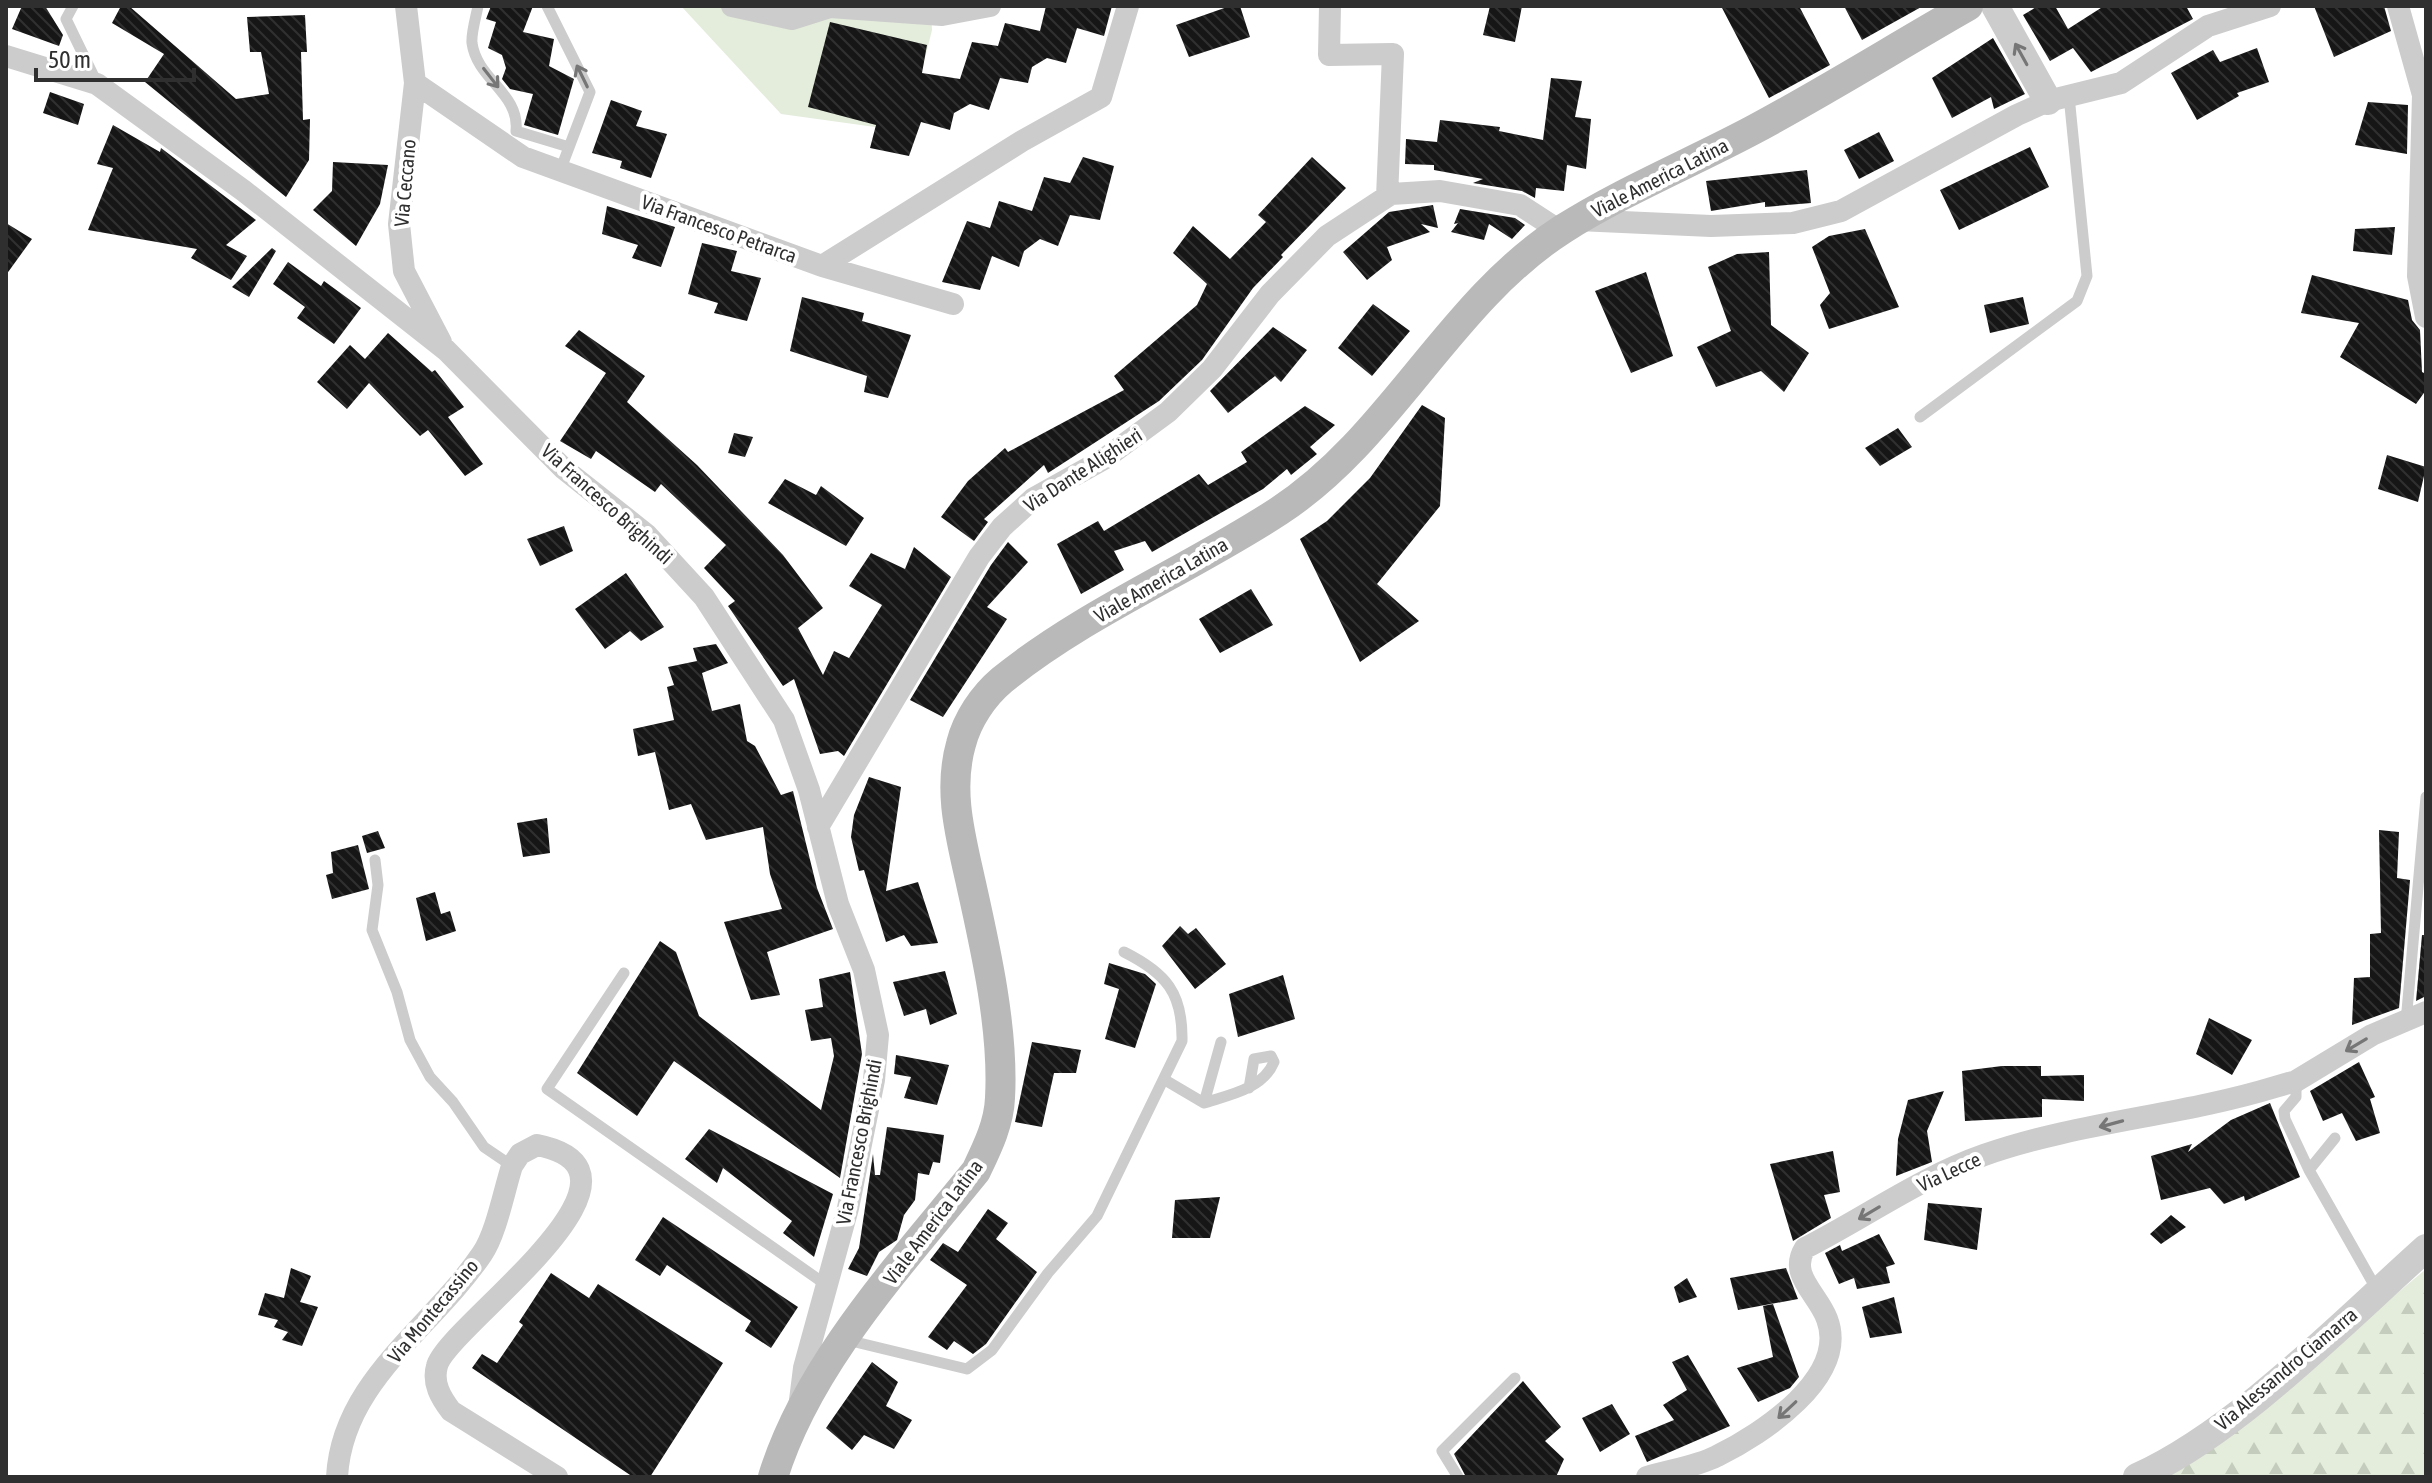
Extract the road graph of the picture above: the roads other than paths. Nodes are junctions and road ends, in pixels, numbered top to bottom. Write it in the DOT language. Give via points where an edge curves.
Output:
graph roads {
  1 [pos="73,6"];
  2 [pos="406,6"];
  3 [pos="478,6"];
  4 [pos="547,6"];
  5 [pos="732,6"];
  6 [pos="990,6"];
  7 [pos="1128,6"];
  8 [pos="1330,6"];
  9 [pos="1968,6"];
  10 [pos="1995,6"];
  11 [pos="2270,6"];
  12 [pos="2398,6"];
  13 [pos="6,56"];
  14 [pos="415,83"];
  15 [pos="97,84"];
  16 [pos="2058,99"];
  17 [pos="569,147"];
  18 [pos="560,171"];
  19 [pos="2423,189"];
  20 [pos="1387,197"];
  21 [pos="1569,226"];
  22 [pos="822,266"];
  23 [pos="953,304"];
  24 [pos="2426,317"];
  25 [pos="446,350"];
  26 [pos="1920,417"];
  27 [pos="2426,797"];
  28 [pos="818,827"];
  29 [pos="375,860"];
  30 [pos="1124,952"];
  31 [pos="624,973"];
  32 [pos="2416,1017"];
  33 [pos="1221,1042"];
  34 [pos="1165,1080"];
  35 [pos="2296,1081"];
  36 [pos="1249,1088"];
  37 [pos="1204,1103"];
  38 [pos="2335,1138"];
  39 [pos="512,1166"];
  40 [pos="2309,1170"];
  41 [pos="2426,1248"];
  42 [pos="825,1284"];
  43 [pos="2377,1291"];
  44 [pos="845,1339"];
  45 [pos="1515,1378"];
  46 [pos="799,1413"];
  47 [pos="337,1477"];
  48 [pos="557,1477"];
  49 [pos="773,1477"];
  50 [pos="1458,1477"];
  51 [pos="1647,1477"];
  52 [pos="2137,1477"];
  1 -- 15 [label="lane" via="66,19"];
  2 -- 14 [label="street, Via Ceccano"];
  3 -- 17 [label="lane, one-way" via="472,43 486,75 512,102 516,131"];
  17 -- 4 [label="lane, one-way" via="590,92"];
  5 -- 6 [label="street" via="792,19 830,7 942,15"];
  7 -- 22 [label="street, Via Francesco Petrarca" via="1101,97"];
  8 -- 20 [label="street" via="1329,55 1393,54"];
  9 -- 21 [label="main road, Viale America Latina" via="1756,129"];
  16 -- 10 [label="street, one-way"];
  11 -- 16 [label="street" via="2208,26 2121,83"];
  12 -- 19 [label="street" via="2423,95"];
  13 -- 15 [label="street, Via Francesco Brighindi"];
  14 -- 18 [label="street, Via Francesco Petrarca" via="523,157"];
  14 -- 25 [label="street, Via Ceccano" via="399,224 404,271"];
  15 -- 25 [label="street, Via Francesco Brighindi" via="244,191"];
  16 -- 21 [label="street" via="1872,196 1815,219 1711,226"];
  16 -- 26 [label="lane" via="2087,276 2084,289 2077,301"];
  17 -- 18 [label="lane"];
  18 -- 22 [label="street, Via Francesco Petrarca"];
  19 -- 24 [label="street" via="2418,276"];
  20 -- 21 [label="street, Via Dante Alighieri" via="1440,191 1520,205"];
  20 -- 28 [label="street, Via Dante Alighieri" via="1327,236 1168,412 1104,459 1034,498 1002,527"];
  21 -- 44 [label="main road, Viale America Latina" via="1512,269 1454,328 1350,452 1307,492 1074,631 999,682 975,710 961,743 955,810 995,1015 998,1112 976,1171"];
  22 -- 23 [label="street"];
  25 -- 28 [label="street, Via Francesco Brighindi" via="564,469 646,534 704,597 784,720"];
  27 -- 32 [label="lane"];
  28 -- 42 [label="street, Via Francesco Brighindi" via="838,904 864,970 878,1035 848,1208"];
  29 -- 39 [label="lane" via="378,885 372,930 410,1040 430,1077 484,1147"];
  30 -- 34 [label="lane" via="1167,980 1177,1000 1182,1041"];
  31 -- 42 [label="lane" via="547,1089"];
  32 -- 35 [label="street, Via Lecce, one-way" via="2372,1035"];
  33 -- 37 [label="lane"];
  34 -- 37 [label="lane"];
  34 -- 44 [label="lane" via="1097,1216 992,1350 967,1369"];
  35 -- 40 [label="lane" via="2296,1097 2284,1111 2285,1119"];
  35 -- 51 [label="street, Via Lecce, one-way" via="1985,1154 1805,1248 1799,1258 1800,1274 1828,1321 1828,1362 1778,1418 1748,1439 1715,1458"];
  36 -- 37 [label="lane"];
  38 -- 40 [label="lane"];
  39 -- 47 [label="street, Via Montecassino" via="484,1252 362,1394 339,1447"];
  39 -- 48 [label="street, Via Montecassino" via="520,1154 537,1145 556,1149 573,1158 581,1174 581,1192 514,1285 442,1352 436,1384 451,1411"];
  40 -- 43 [label="lane"];
  41 -- 43 [label="street, Via Alessandro Ciamarra"];
  42 -- 46 [label="street, Via Francesco Brighindi" via="799,1387"];
  43 -- 52 [label="street, Via Alessandro Ciamarra" via="2289,1371 2199,1441"];
  44 -- 46 [label="main road, Viale America Latina"];
  45 -- 50 [label="lane" via="1442,1451"];
  46 -- 49 [label="main road, Viale America Latina"];
}
